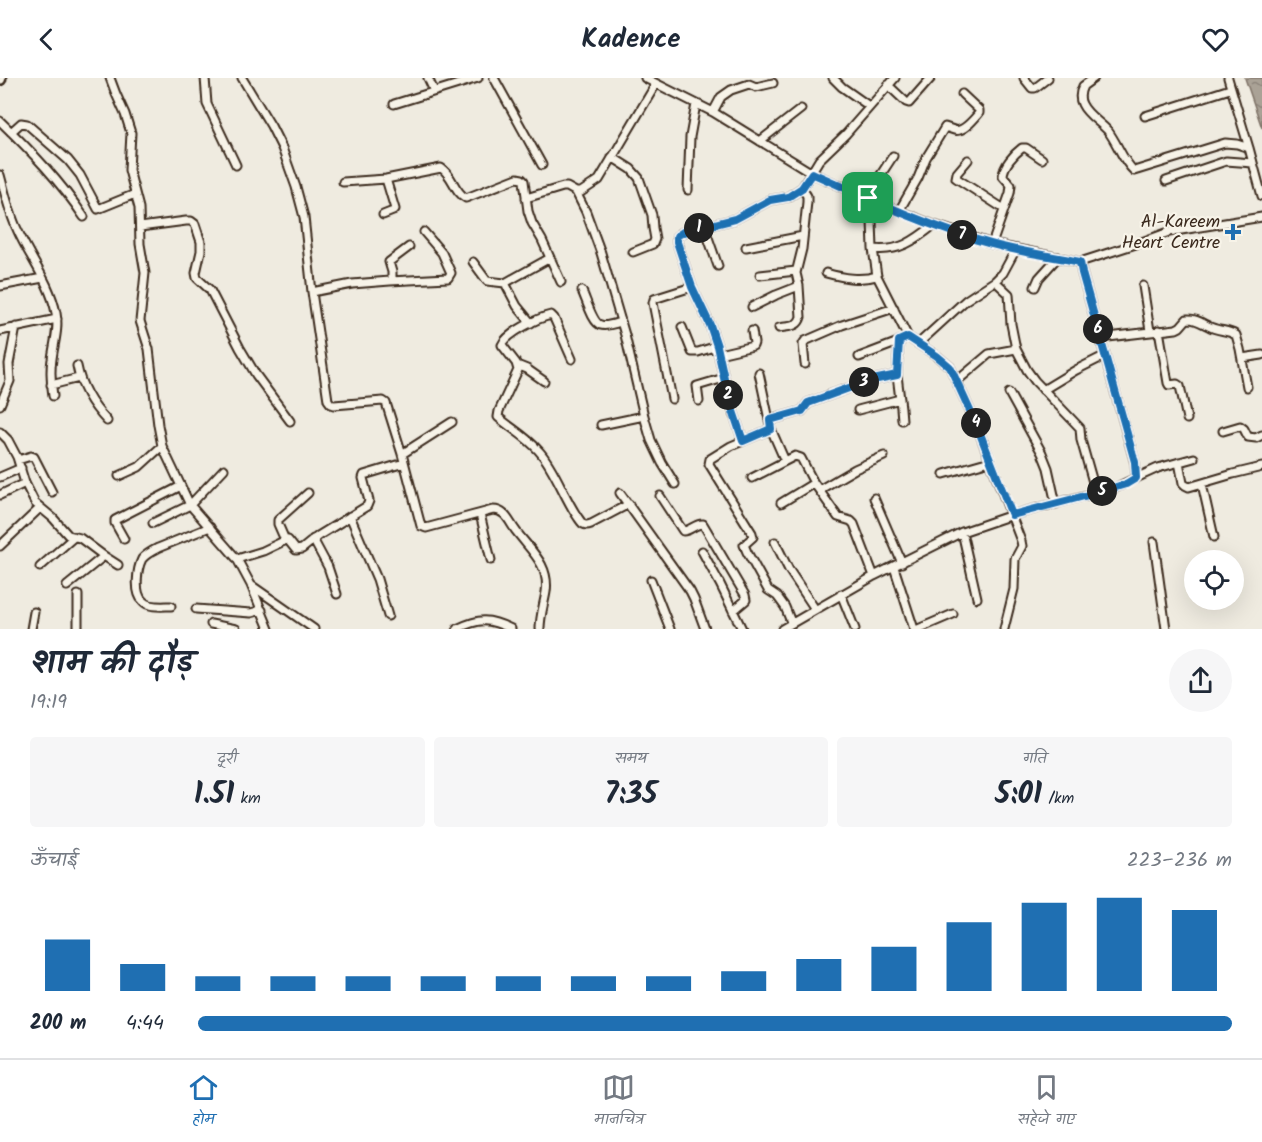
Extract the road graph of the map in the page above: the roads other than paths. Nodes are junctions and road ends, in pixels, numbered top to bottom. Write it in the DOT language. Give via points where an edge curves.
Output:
graph roads {
  1 [pos="111,78"];
  2 [pos="205,78"];
  3 [pos="242,78"];
  4 [pos="428,78"];
  5 [pos="478,78"];
  6 [pos="494,78"];
  7 [pos="646,78"];
  8 [pos="833,78"];
  9 [pos="895,78"];
  10 [pos="931,78"];
  11 [pos="1024,78"];
  12 [pos="1048,78"];
  13 [pos="1095,78"];
  14 [pos="1228,78"];
  15 [pos="773,83"];
  16 [pos="656,84"];
  17 [pos="888,85"];
  18 [pos="1230,89"];
  19 [pos="434,91"];
  20 [pos="962,94"];
  21 [pos="394,104"];
  22 [pos="696,104"];
  23 [pos="869,106"];
  24 [pos="801,109"];
  25 [pos="713,112"];
  26 [pos="1145,116"];
  27 [pos="0,121"];
  28 [pos="11,132"];
  29 [pos="760,141"];
  30 [pos="1250,148"];
  31 [pos="893,156"];
  32 [pos="612,157"];
  33 [pos="1042,159"];
  34 [pos="968,160"];
  35 [pos="1253,163"];
  36 [pos="236,165"];
  37 [pos="542,165"];
  38 [pos="812,173"];
  39 [pos="0,176"];
  40 [pos="386,179"];
  41 [pos="1166,181"];
  42 [pos="343,182"];
  43 [pos="802,188"];
  44 [pos="688,190"];
  45 [pos="576,192"];
  46 [pos="135,194"];
  47 [pos="1262,196"];
  48 [pos="526,198"];
  49 [pos="871,200"];
  50 [pos="1004,209"];
  51 [pos="900,211"];
  52 [pos="383,215"];
  53 [pos="84,217"];
  54 [pos="1262,217"];
  55 [pos="934,225"];
  56 [pos="704,226"];
  57 [pos="140,227"];
  58 [pos="424,232"];
  59 [pos="803,236"];
  60 [pos="992,244"];
  61 [pos="409,247"];
  62 [pos="746,247"];
  63 [pos="873,249"];
  64 [pos="1016,249"];
  65 [pos="633,252"];
  66 [pos="1058,257"];
  67 [pos="550,258"];
  68 [pos="473,262"];
  69 [pos="1080,262"];
  70 [pos="718,266"];
  71 [pos="796,270"];
  72 [pos="826,273"];
  73 [pos="760,275"];
  74 [pos="877,276"];
  75 [pos="43,278"];
  76 [pos="392,281"];
  77 [pos="995,281"];
  78 [pos="561,282"];
  79 [pos="505,283"];
  80 [pos="0,286"];
  81 [pos="799,286"];
  82 [pos="1143,286"];
  83 [pos="692,287"];
  84 [pos="1035,287"];
  85 [pos="582,291"];
  86 [pos="312,292"];
  87 [pos="752,307"];
  88 [pos="894,308"];
  89 [pos="57,319"];
  90 [pos="621,322"];
  91 [pos="531,323"];
  92 [pos="16,327"];
  93 [pos="682,327"];
  94 [pos="779,328"];
  95 [pos="1159,330"];
  96 [pos="0,331"];
  97 [pos="1150,331"];
  98 [pos="752,332"];
  99 [pos="908,337"];
  100 [pos="1100,338"];
  101 [pos="899,341"];
  102 [pos="919,343"];
  103 [pos="717,346"];
  104 [pos="1016,349"];
  105 [pos="719,354"];
  106 [pos="1262,355"];
  107 [pos="1104,356"];
  108 [pos="859,357"];
  109 [pos="1242,358"];
  110 [pos="572,359"];
  111 [pos="806,364"];
  112 [pos="517,365"];
  113 [pos="77,366"];
  114 [pos="759,373"];
  115 [pos="897,375"];
  116 [pos="79,378"];
  117 [pos="724,378"];
  118 [pos="544,381"];
  119 [pos="957,381"];
  120 [pos="51,385"];
  121 [pos="1247,387"];
  122 [pos="1043,390"];
  123 [pos="1009,393"];
  124 [pos="52,396"];
  125 [pos="672,399"];
  126 [pos="900,399"];
  127 [pos="699,401"];
  128 [pos="0,405"];
  129 [pos="858,410"];
  130 [pos="644,416"];
  131 [pos="1187,419"];
  132 [pos="770,420"];
  133 [pos="902,420"];
  134 [pos="107,421"];
  135 [pos="290,421"];
  136 [pos="452,422"];
  137 [pos="601,425"];
  138 [pos="771,429"];
  139 [pos="1223,431"];
  140 [pos="0,432"];
  141 [pos="1262,435"];
  142 [pos="743,441"];
  143 [pos="162,446"];
  144 [pos="402,454"];
  145 [pos="884,456"];
  146 [pos="1194,458"];
  147 [pos="785,461"];
  148 [pos="990,461"];
  149 [pos="1179,462"];
  150 [pos="404,463"];
  151 [pos="20,464"];
  152 [pos="1262,467"];
  153 [pos="224,469"];
  154 [pos="944,474"];
  155 [pos="119,476"];
  156 [pos="0,477"];
  157 [pos="752,478"];
  158 [pos="1136,478"];
  159 [pos="25,483"];
  160 [pos="814,483"];
  161 [pos="675,484"];
  162 [pos="1202,484"];
  163 [pos="181,486"];
  164 [pos="819,490"];
  165 [pos="52,492"];
  166 [pos="308,493"];
  167 [pos="620,493"];
  168 [pos="1096,493"];
  169 [pos="0,495"];
  170 [pos="660,496"];
  171 [pos="874,498"];
  172 [pos="781,503"];
  173 [pos="629,504"];
  174 [pos="1056,504"];
  175 [pos="190,505"];
  176 [pos="40,508"];
  177 [pos="480,514"];
  178 [pos="1012,515"];
  179 [pos="350,516"];
  180 [pos="153,523"];
  181 [pos="210,527"];
  182 [pos="962,532"];
  183 [pos="74,537"];
  184 [pos="1214,537"];
  185 [pos="124,539"];
  186 [pos="313,539"];
  187 [pos="285,540"];
  188 [pos="775,542"];
  189 [pos="1154,542"];
  190 [pos="0,546"];
  191 [pos="702,551"];
  192 [pos="104,556"];
  193 [pos="237,559"];
  194 [pos="491,560"];
  195 [pos="902,563"];
  196 [pos="118,565"];
  197 [pos="40,567"];
  198 [pos="894,567"];
  199 [pos="874,576"];
  200 [pos="651,580"];
  201 [pos="251,585"];
  202 [pos="67,586"];
  203 [pos="337,594"];
  204 [pos="841,594"];
  205 [pos="78,595"];
  206 [pos="977,598"];
  207 [pos="171,606"];
  208 [pos="196,609"];
  209 [pos="815,609"];
  210 [pos="262,610"];
  211 [pos="734,611"];
  212 [pos="34,612"];
  213 [pos="953,614"];
  214 [pos="388,616"];
  215 [pos="791,622"];
  216 [pos="211,624"];
  217 [pos="31,629"];
  218 [pos="78,629"];
  219 [pos="236,629"];
  220 [pos="269,629"];
  221 [pos="314,629"];
  222 [pos="457,629"];
  223 [pos="511,629"];
  224 [pos="540,629"];
  225 [pos="670,629"];
  226 [pos="705,629"];
  227 [pos="742,629"];
  228 [pos="782,629"];
  229 [pos="855,629"];
  230 [pos="914,629"];
  231 [pos="918,629"];
  232 [pos="1004,629"];
  233 [pos="1166,629"];
  1 -- 46 [label="street" via="131,133 129,170"];
  2 -- 36 [label="street" via="207,104"];
  3 -- 86 [label="street" via="271,126 291,172 304,217"];
  4 -- 19 [label="street"];
  5 -- 19 [label="street"];
  6 -- 37 [label="street"];
  7 -- 16 [label="street"];
  8 -- 23 [label="street"];
  9 -- 17 [label="street"];
  10 -- 17 [label="street" via="909,103"];
  11 -- 12 [label="street" via="1035,88"];
  13 -- 30 [label="street" via="1083,86 1081,103 1108,131 1134,171 1226,143"];
  14 -- 18 [label="street"];
  15 -- 25 [label="street" via="731,90 721,96"];
  16 -- 22 [label="street"];
  16 -- 32 [label="street"];
  17 -- 23 [label="street"];
  18 -- 26 [label="street"];
  18 -- 30 [label="street"];
  19 -- 21 [label="street"];
  20 -- 51 [label="street" via="979,113 960,130 945,127"];
  22 -- 25 [label="street"];
  22 -- 44 [label="street"];
  23 -- 38 [label="street" via="819,160"];
  24 -- 29 [label="street"];
  25 -- 29 [label="street"];
  27 -- 28 [label="street"];
  28 -- 46 [label="street" via="25,123 68,160 98,209"];
  28 -- 53 [label="street" via="69,194"];
  29 -- 38 [label="street"];
  30 -- 35 [label="street"];
  31 -- 49 [label="street" via="876,182"];
  32 -- 45 [label="street" via="599,180"];
  32 -- 65 [label="street" via="636,173 652,215 654,242"];
  33 -- 50 [label="street" via="1024,148 1013,157 1002,173 1011,185"];
  34 -- 50 [label="street" via="956,178"];
  35 -- 41 [label="street" via="1226,161"];
  35 -- 47 [label="street"];
  38 -- 43 [label="street"];
  38 -- 49 [label="street"];
  39 -- 75 [label="street" via="16,228"];
  40 -- 42 [label="street"];
  40 -- 48 [label="street" via="441,168 466,198 520,178"];
  40 -- 52 [label="street" via="395,209"];
  43 -- 56 [label="street" via="743,216"];
  43 -- 59 [label="street" via="807,198"];
  45 -- 48 [label="street" via="563,187"];
  45 -- 90 [label="street" via="601,253"];
  46 -- 57 [label="street"];
  48 -- 67 [label="street" via="532,223"];
  49 -- 51 [label="street"];
  49 -- 63 [label="street"];
  50 -- 60 [label="street"];
  51 -- 55 [label="street"];
  54 -- 69 [label="street" via="1169,232"];
  55 -- 60 [label="street"];
  55 -- 63 [label="street" via="898,248"];
  56 -- 70 [label="street"];
  56 -- 83 [label="street" via="677,238"];
  57 -- 135 [label="street" via="186,221 195,224 201,246 197,278 210,290 256,375"];
  57 -- 143 [label="street" via="145,273 140,321 149,349"];
  58 -- 76 [label="street" via="442,253 450,277"];
  59 -- 62 [label="street"];
  59 -- 71 [label="street"];
  60 -- 64 [label="street"];
  61 -- 76 [label="street" via="388,263"];
  63 -- 74 [label="street"];
  64 -- 66 [label="street"];
  64 -- 77 [label="street"];
  66 -- 69 [label="street"];
  66 -- 84 [label="street"];
  67 -- 78 [label="street"];
  67 -- 79 [label="street"];
  68 -- 79 [label="street" via="487,281"];
  69 -- 100 [label="street"];
  71 -- 73 [label="street"];
  71 -- 81 [label="street"];
  72 -- 74 [label="street" via="853,279"];
  74 -- 88 [label="street"];
  75 -- 80 [label="street"];
  75 -- 89 [label="street"];
  76 -- 86 [label="street"];
  77 -- 102 [label="street" via="972,295"];
  77 -- 104 [label="street" via="1009,294"];
  79 -- 91 [label="street"];
  81 -- 87 [label="street"];
  81 -- 94 [label="street" via="800,321"];
  82 -- 97 [label="street"];
  83 -- 103 [label="street"];
  83 -- 125 [label="street" via="653,301"];
  85 -- 90 [label="street" via="598,324"];
  86 -- 144 [label="street" via="328,400 334,405 385,402"];
  88 -- 99 [label="street"];
  88 -- 111 [label="street" via="805,341"];
  89 -- 92 [label="street"];
  89 -- 120 [label="street"];
  90 -- 130 [label="street"];
  91 -- 110 [label="street" via="553,316"];
  91 -- 112 [label="street" via="503,342"];
  92 -- 96 [label="street"];
  92 -- 128 [label="street" via="10,381"];
  93 -- 103 [label="street" via="692,352"];
  95 -- 97 [label="street"];
  95 -- 109 [label="street" via="1176,329 1187,319 1195,319 1236,335"];
  95 -- 131 [label="street" via="1168,383 1180,386"];
  97 -- 100 [label="street"];
  98 -- 105 [label="street" via="753,346"];
  99 -- 101 [label="street"];
  99 -- 102 [label="street"];
  100 -- 107 [label="street"];
  101 -- 108 [label="street"];
  101 -- 115 [label="street"];
  102 -- 119 [label="street" via="947,363"];
  103 -- 105 [label="street"];
  104 -- 119 [label="street" via="989,354"];
  104 -- 122 [label="street"];
  105 -- 117 [label="street"];
  106 -- 109 [label="street"];
  107 -- 122 [label="street"];
  107 -- 158 [label="street" via="1135,462"];
  109 -- 121 [label="street"];
  112 -- 118 [label="street"];
  112 -- 173 [label="street" via="498,417 544,458 583,525"];
  113 -- 116 [label="street"];
  114 -- 132 [label="street"];
  115 -- 126 [label="street"];
  115 -- 132 [label="street" via="868,381 808,403 802,411"];
  116 -- 120 [label="street"];
  116 -- 134 [label="street" via="90,402"];
  117 -- 127 [label="street" via="697,386"];
  117 -- 142 [label="street"];
  119 -- 148 [label="street"];
  120 -- 124 [label="street"];
  122 -- 168 [label="street" via="1080,428"];
  123 -- 174 [label="street" via="1042,453"];
  126 -- 129 [label="street"];
  126 -- 133 [label="street"];
  130 -- 137 [label="street"];
  130 -- 161 [label="street" via="656,453"];
  132 -- 138 [label="street"];
  136 -- 144 [label="street"];
  138 -- 142 [label="street"];
  138 -- 147 [label="street"];
  139 -- 141 [label="street" via="1240,426 1251,438"];
  140 -- 151 [label="street"];
  142 -- 215 [label="street" via="713,457 709,464 752,533 753,537 744,545 747,552"];
  143 -- 155 [label="street" via="139,467"];
  143 -- 163 [label="street"];
  144 -- 150 [label="street"];
  145 -- 164 [label="street"];
  146 -- 149 [label="street"];
  147 -- 157 [label="street"];
  147 -- 160 [label="street" via="799,456"];
  148 -- 154 [label="street"];
  148 -- 178 [label="street"];
  149 -- 158 [label="street"];
  149 -- 162 [label="street" via="1185,486"];
  150 -- 177 [label="street" via="423,528"];
  150 -- 179 [label="street" via="364,475 369,503"];
  151 -- 156 [label="street"];
  151 -- 159 [label="street"];
  151 -- 165 [label="street" via="34,457"];
  152 -- 162 [label="street"];
  153 -- 175 [label="street"];
  158 -- 168 [label="street"];
  159 -- 169 [label="street"];
  159 -- 176 [label="street"];
  160 -- 164 [label="street"];
  160 -- 172 [label="street"];
  162 -- 184 [label="street"];
  163 -- 175 [label="street"];
  163 -- 185 [label="street" via="115,520"];
  164 -- 199 [label="street" via="838,517 854,524"];
  166 -- 187 [label="street" via="278,520"];
  167 -- 173 [label="street"];
  168 -- 174 [label="street"];
  170 -- 211 [label="street" via="683,531 704,524 746,595"];
  171 -- 195 [label="street"];
  173 -- 226 [label="street" via="690,591"];
  174 -- 178 [label="street"];
  175 -- 180 [label="street"];
  175 -- 181 [label="street"];
  176 -- 183 [label="street"];
  176 -- 190 [label="street"];
  177 -- 194 [label="street"];
  177 -- 224 [label="street" via="503,512 542,562 547,588"];
  178 -- 182 [label="street"];
  178 -- 232 [label="street" via="1022,544 1016,555 1014,589"];
  179 -- 186 [label="street"];
  179 -- 214 [label="street"];
  181 -- 193 [label="street"];
  181 -- 207 [label="street" via="143,558 137,587 141,600 153,606"];
  182 -- 195 [label="street"];
  182 -- 206 [label="street"];
  183 -- 192 [label="street"];
  183 -- 197 [label="street"];
  186 -- 187 [label="street" via="298,550"];
  186 -- 203 [label="street"];
  187 -- 193 [label="street"];
  188 -- 209 [label="street"];
  189 -- 233 [label="street"];
  191 -- 211 [label="street"];
  192 -- 196 [label="street"];
  192 -- 202 [label="street"];
  193 -- 201 [label="street"];
  195 -- 198 [label="street"];
  198 -- 199 [label="street"];
  198 -- 230 [label="street"];
  199 -- 204 [label="street"];
  200 -- 225 [label="street"];
  201 -- 210 [label="street"];
  201 -- 221 [label="street"];
  204 -- 209 [label="street"];
  204 -- 229 [label="street"];
  205 -- 218 [label="street"];
  208 -- 210 [label="street" via="251,613"];
  209 -- 215 [label="street"];
  210 -- 220 [label="street"];
  211 -- 227 [label="street"];
  212 -- 217 [label="street"];
  213 -- 231 [label="street"];
  215 -- 228 [label="street"];
  216 -- 219 [label="street"];
  222 -- 223 [label="street" via="485,620"];
}
